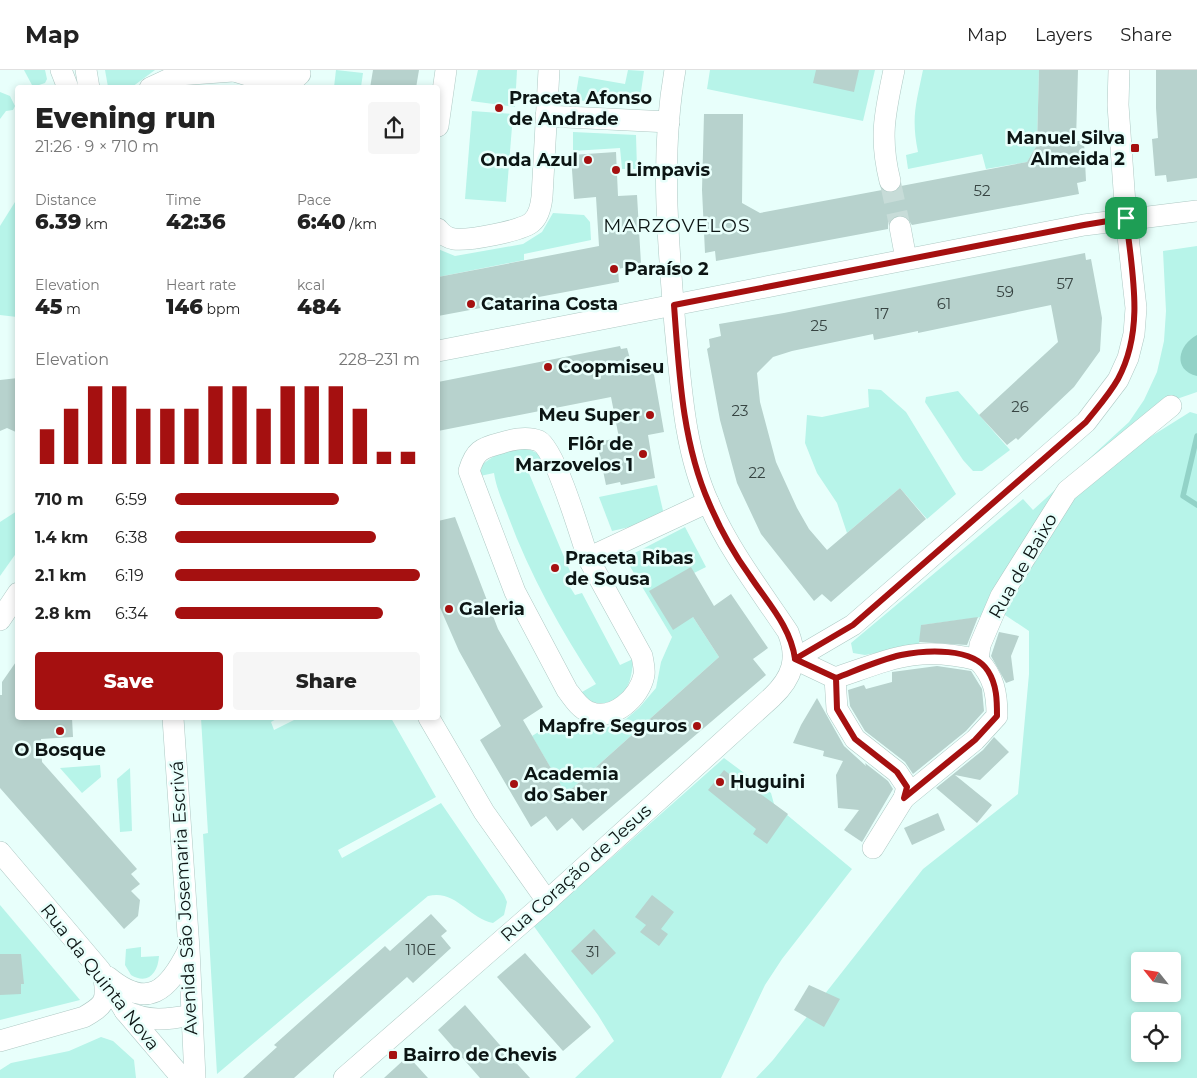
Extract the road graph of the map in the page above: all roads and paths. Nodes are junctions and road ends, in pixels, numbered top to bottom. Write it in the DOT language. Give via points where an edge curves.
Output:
graph roads {
  1 [pos="61,70"];
  2 [pos="86,70"];
  3 [pos="232,70"];
  4 [pos="446,70"];
  5 [pos="549,70"];
  6 [pos="675,70"];
  7 [pos="894,70"];
  8 [pos="1119,70"];
  9 [pos="294,78"];
  10 [pos="265,83"];
  11 [pos="67,85"];
  12 [pos="88,85"];
  13 [pos="156,85"];
  14 [pos="440,112"];
  15 [pos="546,116"];
  16 [pos="669,122"];
  17 [pos="890,181"];
  18 [pos="1197,211"];
  19 [pos="1126,218"];
  20 [pos="900,227"];
  21 [pos="440,231"];
  22 [pos="906,259"];
  23 [pos="674,305"];
  24 [pos="440,350"];
  25 [pos="1171,406"];
  26 [pos="708,502"];
  27 [pos="588,558"];
  28 [pos="15,597"];
  29 [pos="0,620"];
  30 [pos="795,659"];
  31 [pos="978,660"];
  32 [pos="836,678"];
  33 [pos="173,720"];
  34 [pos="431,720"];
  35 [pos="904,798"];
  36 [pos="873,848"];
  37 [pos="0,852"];
  38 [pos="547,900"];
  39 [pos="189,949"];
  40 [pos="102,975"];
  41 [pos="125,1011"];
  42 [pos="191,1015"];
  43 [pos="84,1017"];
  44 [pos="0,1041"];
  45 [pos="182,1078"];
  46 [pos="195,1078"];
  47 [pos="344,1078"];
  1 -- 11 [label="street"];
  2 -- 12 [label="street"];
  3 -- 10 [label="street"];
  3 -- 13 [label="street" via="178,74"];
  4 -- 14 [label="street"];
  5 -- 15 [label="street"];
  6 -- 16 [label="street"];
  7 -- 17 [label="street" via="883,121 884,155"];
  8 -- 19 [label="street" via="1118,105"];
  9 -- 10 [label="street"];
  15 -- 16 [label="street"];
  15 -- 21 [label="street" via="541,207 532,222 469,239 454,240"];
  16 -- 23 [label="street" via="667,217"];
  18 -- 19 [label="street"];
  19 -- 22 [label="street"];
  19 -- 30 [label="street" via="1136,308 1134,334 1128,358 1106,398 1086,422 853,625"];
  20 -- 22 [label="street"];
  22 -- 23 [label="street"];
  23 -- 24 [label="street"];
  23 -- 26 [label="street" via="682,395 691,447"];
  25 -- 31 [label="street, Rua de Baixo" via="1067,491 1001,596 980,645"];
  26 -- 27 [label="street"];
  26 -- 30 [label="street" via="748,574 788,632"];
  27 -- 27 [label="street" via="553,460 540,442 527,438 510,440 485,447 473,456 469,471 476,495 516,592 567,690 577,704 588,712 601,715 627,704 639,690 644,674 642,656"];
  28 -- 29 [label="street"];
  30 -- 32 [label="street"];
  30 -- 38 [label="street, Rua Coração de Jesus" via="792,673 778,691"];
  31 -- 32 [label="street" via="930,652 901,655"];
  31 -- 35 [label="street" via="989,671 995,686 997,716 975,740"];
  32 -- 35 [label="street" via="837,709 855,739 897,772 907,787"];
  33 -- 39 [label="street, Avenida São Josemaria Escrivá"];
  34 -- 38 [label="street" via="484,812"];
  35 -- 36 [label="street"];
  37 -- 40 [label="street, Rua da Quinta Nova"];
  38 -- 47 [label="street, Rua Coração de Jesus"];
  39 -- 40 [label="street" via="176,974 160,990 132,994"];
  39 -- 42 [label="street, Avenida São Josemaria Escrivá"];
  40 -- 41 [label="street, Rua da Quinta Nova"];
  40 -- 43 [label="street" via="107,995 104,1002"];
  41 -- 42 [label="street" via="148,1019"];
  41 -- 43 [label="street" via="128,1018 106,1014"];
  41 -- 45 [label="street, Rua da Quinta Nova"];
  42 -- 46 [label="street, Avenida São Josemaria Escrivá"];
  43 -- 44 [label="street"];
}
